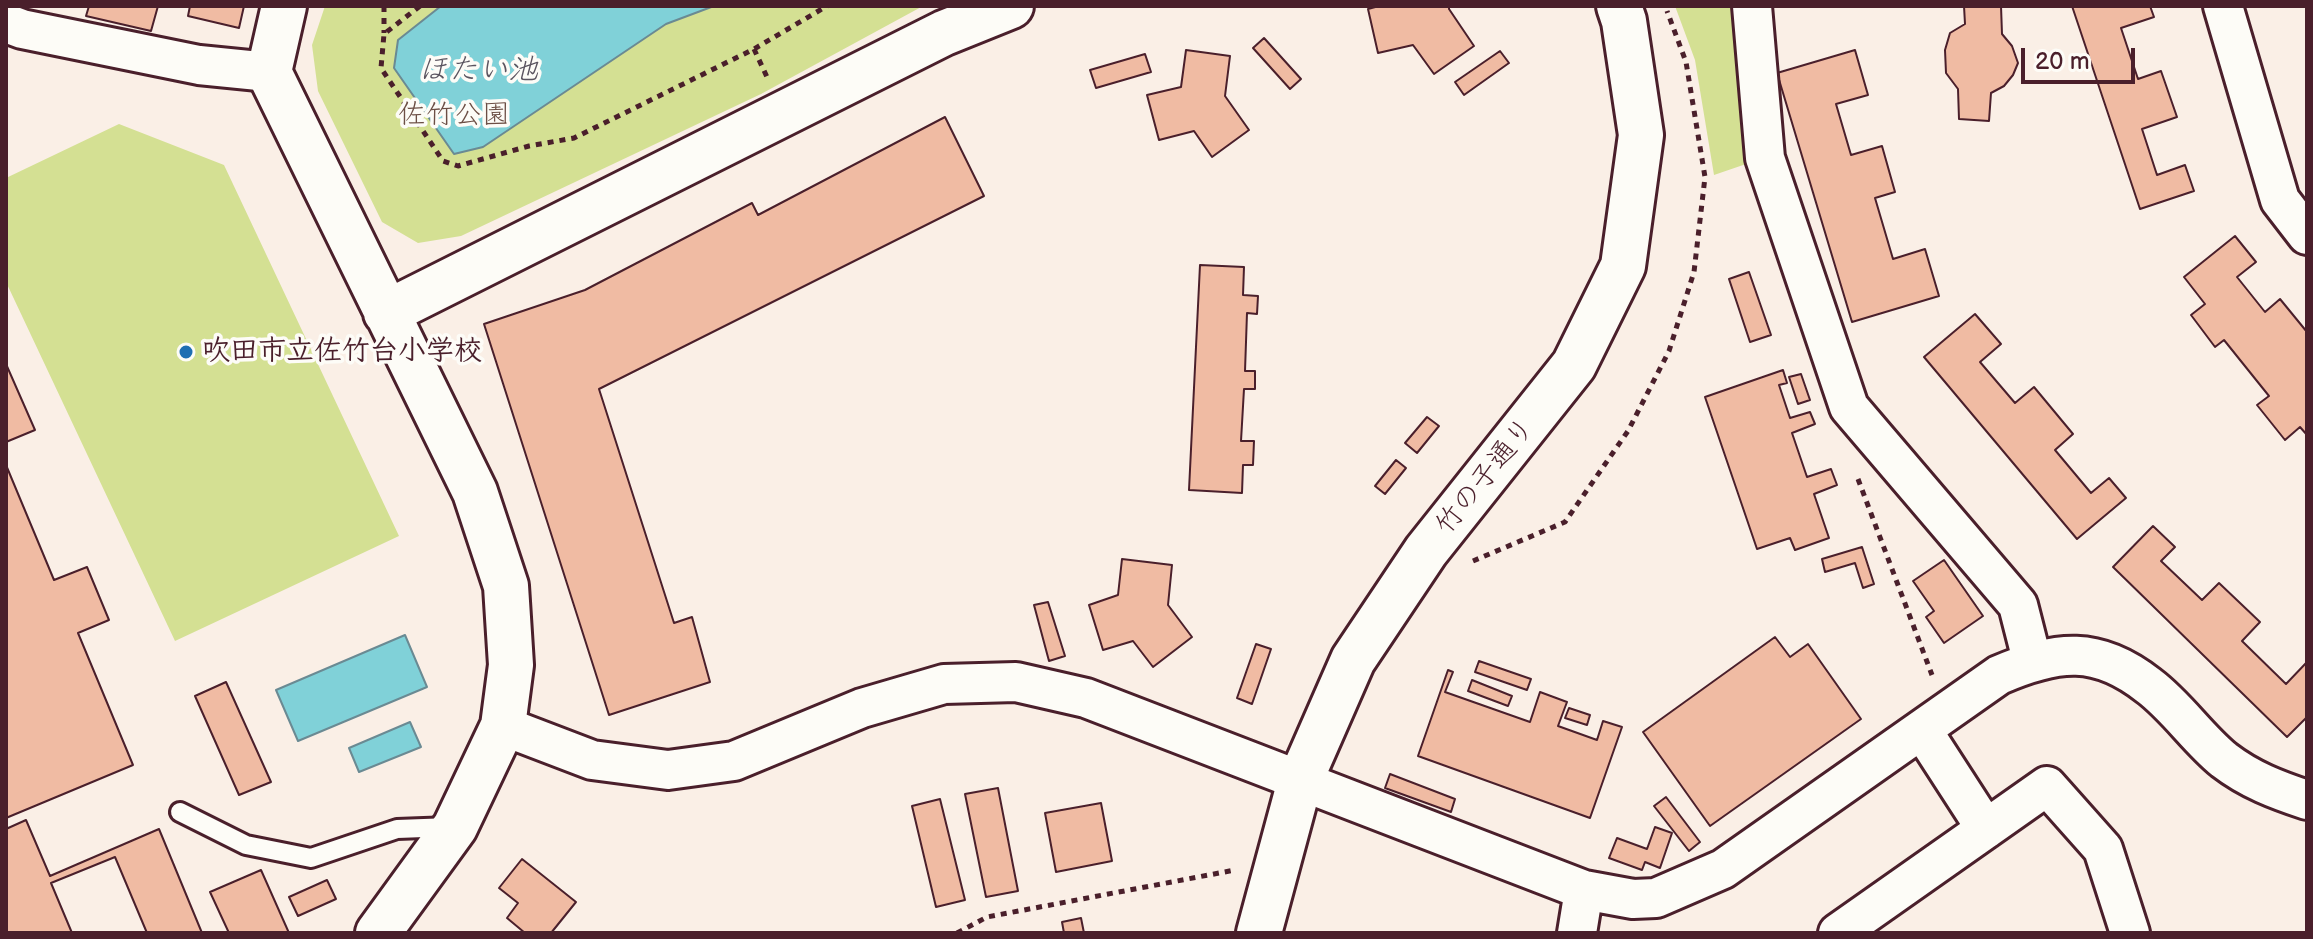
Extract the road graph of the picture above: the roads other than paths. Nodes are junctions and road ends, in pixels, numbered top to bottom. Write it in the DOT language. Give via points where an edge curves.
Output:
graph roads {
  1 [pos="284,6"];
  2 [pos="1011,6"];
  3 [pos="1619,6"];
  4 [pos="1752,6"];
  5 [pos="2223,6"];
  6 [pos="18,19"];
  7 [pos="269,72"];
  8 [pos="2307,235"];
  9 [pos="386,313"];
  10 [pos="2032,660"];
  11 [pos="1934,721"];
  12 [pos="503,726"];
  13 [pos="1300,781"];
  14 [pos="2307,800"];
  15 [pos="180,812"];
  16 [pos="455,827"];
  17 [pos="1986,829"];
  18 [pos="1584,890"];
  19 [pos="378,933"];
  20 [pos="1259,933"];
  21 [pos="1577,933"];
  22 [pos="1838,933"];
  23 [pos="2130,933"];
  1 -- 7 [label="street"];
  2 -- 9 [label="street" via="944,33"];
  3 -- 13 [label="street, 竹の子通り" via="1641,135 1623,266 1574,365 1426,551 1353,660"];
  4 -- 10 [label="street" via="1765,158 1849,407 2018,605"];
  5 -- 8 [label="street" via="2280,200"];
  6 -- 7 [label="street" via="199,65"];
  7 -- 9 [label="street"];
  9 -- 12 [label="street" via="475,492 506,586 511,665"];
  10 -- 11 [label="street" via="1999,675"];
  10 -- 14 [label="street" via="2067,654 2105,660 2149,685 2224,759 2263,786"];
  11 -- 17 [label="street"];
  11 -- 18 [label="street" via="1723,869 1656,898"];
  12 -- 13 [label="street" via="592,760 668,770 734,761 862,708 944,684 1016,682 1086,698"];
  12 -- 16 [label="street"];
  13 -- 18 [label="street"];
  13 -- 20 [label="street, 竹の子通り"];
  15 -- 16 [label="lane" via="246,845 311,858 397,829"];
  16 -- 19 [label="street"];
  17 -- 22 [label="street"];
  17 -- 23 [label="street" via="2047,786 2103,849"];
  18 -- 21 [label="street"];
}
